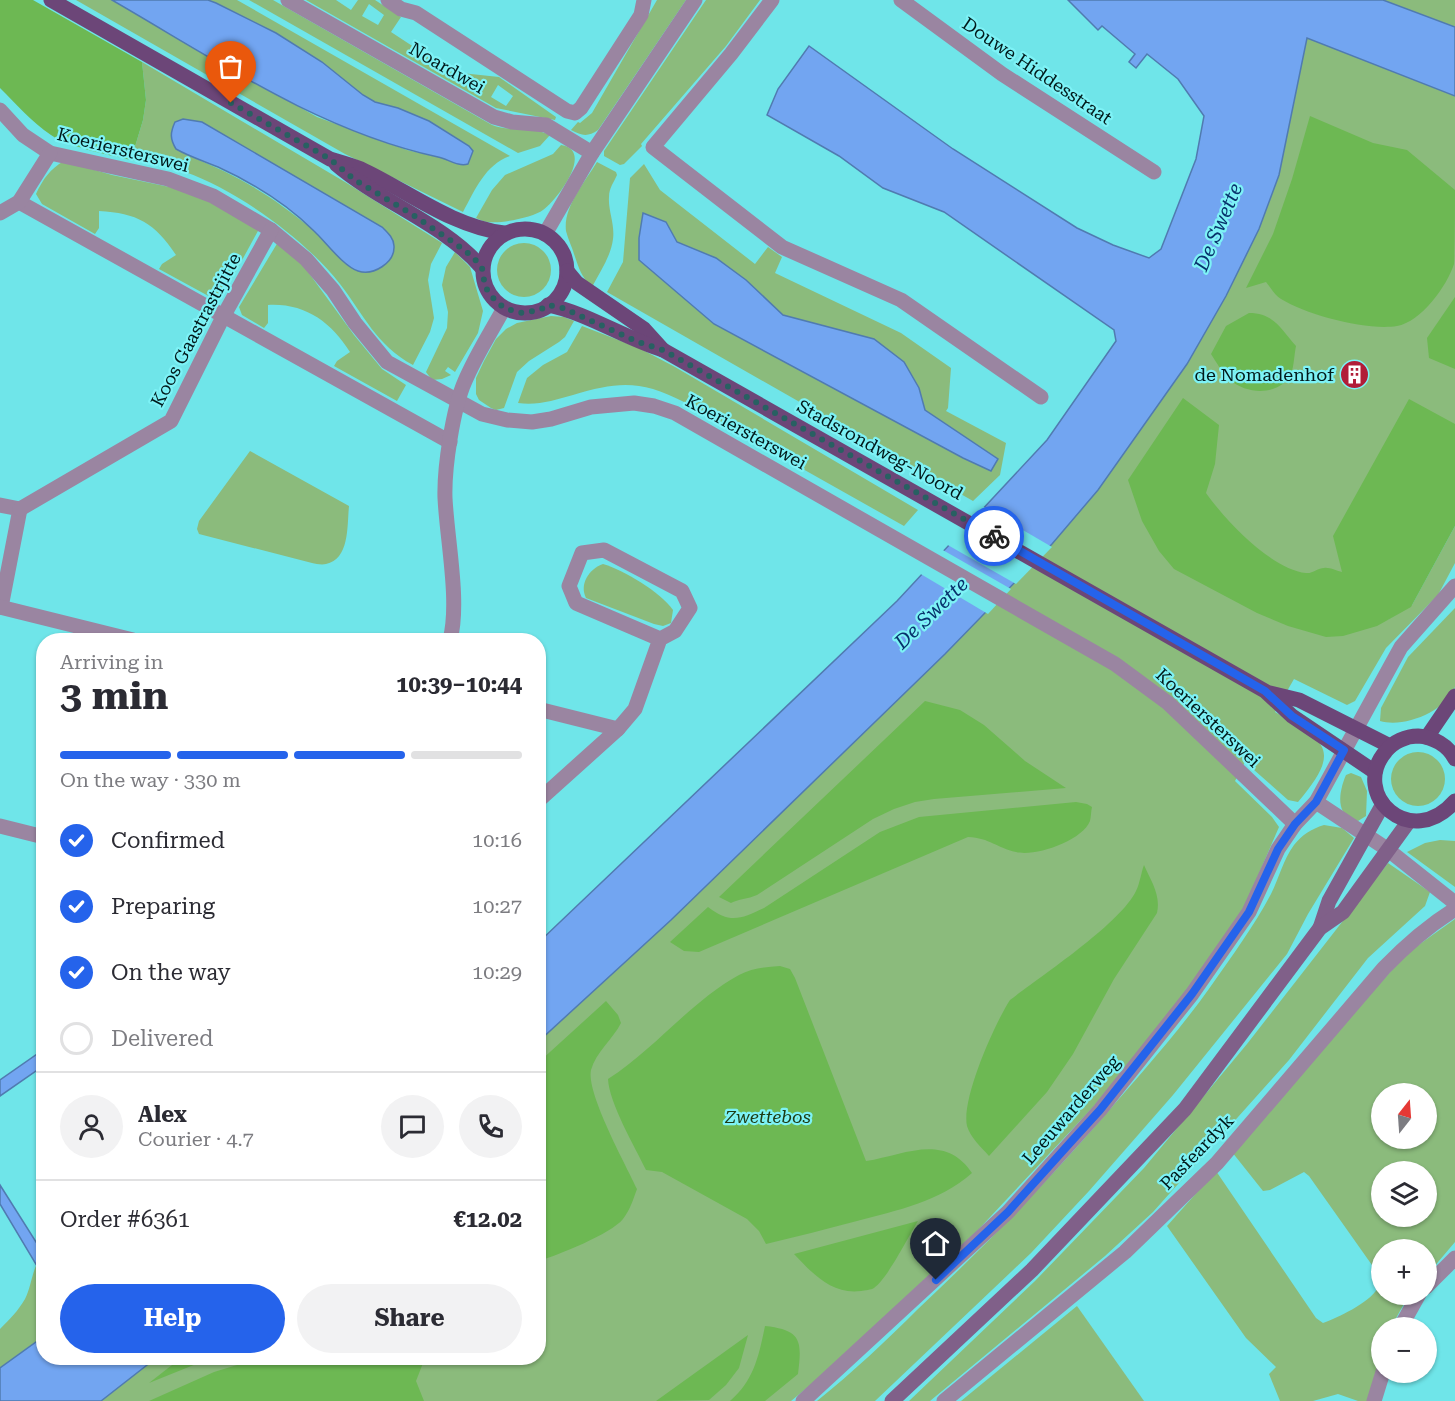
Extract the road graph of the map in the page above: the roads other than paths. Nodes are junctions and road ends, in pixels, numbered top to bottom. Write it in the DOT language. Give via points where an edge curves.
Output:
graph roads {
  1 [pos="51,0"];
  2 [pos="288,0"];
  3 [pos="388,0"];
  4 [pos="644,0"];
  5 [pos="695,0"];
  6 [pos="772,0"];
  7 [pos="901,0"];
  8 [pos="0,110"];
  9 [pos="50,153"];
  10 [pos="592,153"];
  11 [pos="330,159"];
  12 [pos="1154,172"];
  13 [pos="19,202"];
  14 [pos="0,213"];
  15 [pos="271,230"];
  16 [pos="504,233"];
  17 [pos="545,234"];
  18 [pos="482,268"];
  19 [pos="567,271"];
  20 [pos="548,305"];
  21 [pos="504,308"];
  22 [pos="225,315"];
  23 [pos="663,350"];
  24 [pos="1041,397"];
  25 [pos="459,403"];
  26 [pos="450,442"];
  27 [pos="0,505"];
  28 [pos="20,509"];
  29 [pos="1455,585"];
  30 [pos="1,607"];
  31 [pos="105,633"];
  32 [pos="452,633"];
  33 [pos="660,639"];
  34 [pos="1265,691"];
  35 [pos="1455,696"];
  36 [pos="546,711"];
  37 [pos="618,729"];
  38 [pos="1356,729"];
  39 [pos="1427,737"];
  40 [pos="1390,746"];
  41 [pos="1344,750"];
  42 [pos="1454,753"];
  43 [pos="1375,772"];
  44 [pos="546,794"];
  45 [pos="1316,802"];
  46 [pos="1383,804"];
  47 [pos="1452,810"];
  48 [pos="1409,822"];
  49 [pos="1295,824"];
  50 [pos="0,826"];
  51 [pos="36,835"];
  52 [pos="1366,836"];
  53 [pos="1387,849"];
  54 [pos="1455,903"];
  55 [pos="1455,909"];
  56 [pos="1320,928"];
  57 [pos="1455,1258"];
  58 [pos="1437,1276"];
  59 [pos="1380,1383"];
  60 [pos="803,1401"];
  61 [pos="892,1401"];
  62 [pos="944,1401"];
  63 [pos="1374,1401"];
  1 -- 11 [label="main road"];
  2 -- 10 [label="street, Noardwei" via="494,117 546,125"];
  3 -- 4 [label="street" via="416,13 575,113 641,15"];
  5 -- 10 [label="street"];
  6 -- 24 [label="street" via="653,147 782,247 900,300"];
  7 -- 12 [label="street, Douwe Hiddesstraat" via="1002,74"];
  8 -- 9 [label="street, Koeriersterswei" via="23,135"];
  9 -- 13 [label="street"];
  9 -- 15 [label="street, Koeriersterswei" via="168,179 213,196"];
  10 -- 17 [label="street"];
  11 -- 16 [label="main road" via="361,169 467,224"];
  11 -- 18 [label="main road" via="355,180 456,244"];
  13 -- 14 [label="street"];
  13 -- 22 [label="street"];
  15 -- 22 [label="street, Koos Gaastrastrjitte"];
  15 -- 25 [label="street, Koeriersterswei" via="306,259 387,362"];
  16 -- 17 [label="main road" via="525,228"];
  16 -- 18 [label="main road" via="489,248"];
  17 -- 19 [label="main road" via="561,249"];
  18 -- 21 [label="main road" via="485,286"];
  19 -- 20 [label="main road" via="562,290"];
  19 -- 23 [label="main road, Stadsrondweg-Noord" via="577,284 644,329"];
  20 -- 21 [label="main road" via="522,313"];
  20 -- 23 [label="main road, Stadsrondweg-Noord"];
  21 -- 25 [label="street" via="473,363"];
  22 -- 26 [label="street"];
  22 -- 28 [label="street, Koos Gaastrastrjitte" via="171,421"];
  23 -- 34 [label="main road, Stadsrondweg-Noord"];
  25 -- 26 [label="street"];
  25 -- 49 [label="street, Koeriersterswei" via="482,414 532,422 614,404 634,403 675,413 1115,664 1168,703"];
  26 -- 32 [label="street" via="445,497"];
  27 -- 28 [label="street"];
  28 -- 30 [label="street"];
  29 -- 38 [label="street, Leeuwarderweg" via="1401,647"];
  30 -- 31 [label="street"];
  33 -- 33 [label="street" via="576,603 569,586 582,553 604,550 682,591 690,608 675,631"];
  33 -- 37 [label="street" via="635,709"];
  34 -- 38 [label="main road, Stadsrondweg-Noord" via="1299,700"];
  34 -- 41 [label="main road, Stadsrondweg-Noord" via="1292,716"];
  35 -- 39 [label="main road"];
  36 -- 37 [label="street"];
  37 -- 44 [label="street"];
  38 -- 40 [label="main road, Stadsrondweg-Noord"];
  38 -- 41 [label="street, Leeuwarderweg"];
  39 -- 40 [label="main road" via="1401,739"];
  39 -- 42 [label="main road"];
  40 -- 43 [label="main road"];
  41 -- 43 [label="main road, Stadsrondweg-Noord"];
  41 -- 45 [label="street, Leeuwarderweg"];
  43 -- 46 [label="main road" via="1376,789"];
  45 -- 49 [label="street, Leeuwarderweg"];
  45 -- 52 [label="street"];
  46 -- 48 [label="main road"];
  46 -- 52 [label="main road"];
  47 -- 48 [label="main road" via="1428,821"];
  48 -- 53 [label="main road"];
  49 -- 60 [label="street, Leeuwarderweg" via="1278,849 1249,912 1192,994 1100,1110 1008,1212"];
  50 -- 51 [label="street"];
  52 -- 53 [label="street"];
  52 -- 56 [label="main road" via="1329,901"];
  53 -- 54 [label="street"];
  53 -- 56 [label="main road" via="1343,912"];
  55 -- 62 [label="street, Pasfeardyk" via="1412,939 1384,968 1217,1163 1164,1215 1125,1252"];
  56 -- 61 [label="main road" via="1185,1109 1032,1270"];
  57 -- 58 [label="street"];
  59 -- 63 [label="street"];
}
